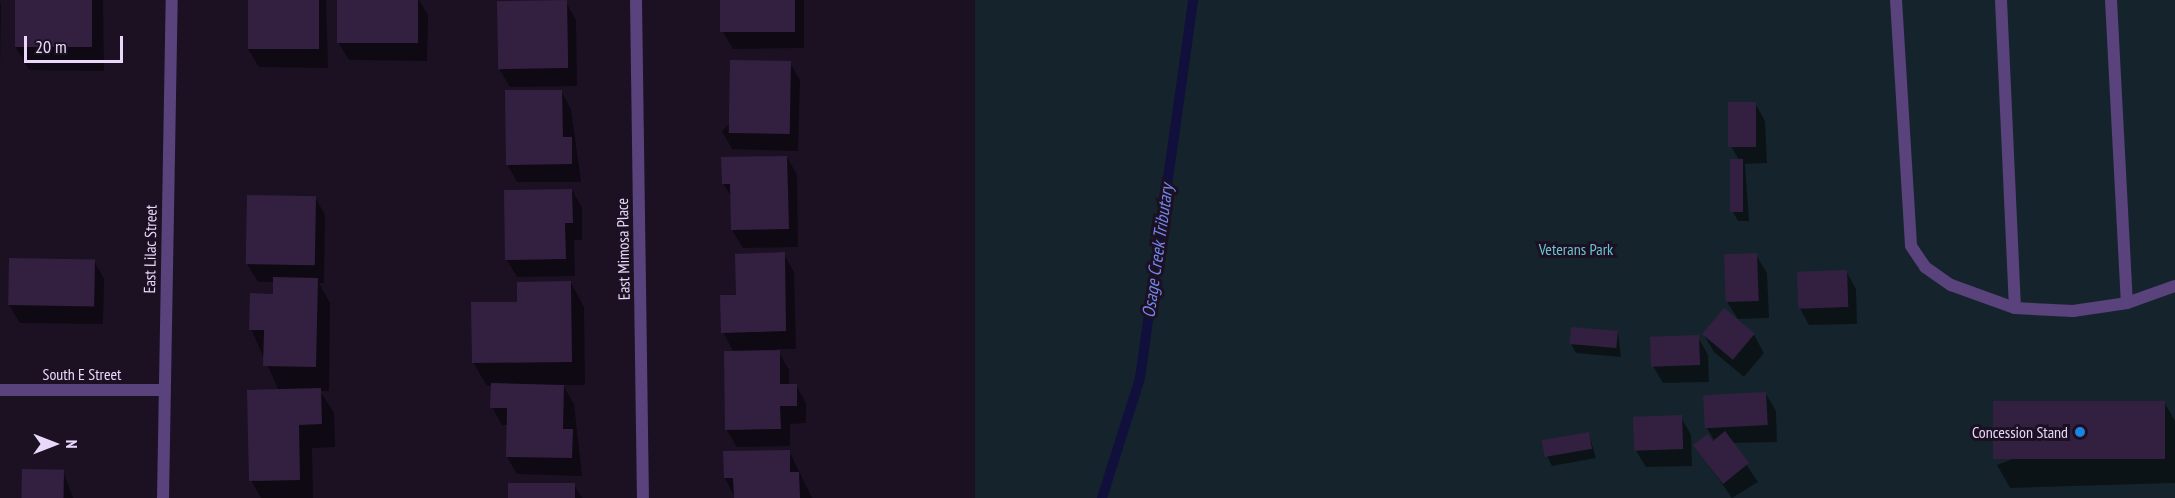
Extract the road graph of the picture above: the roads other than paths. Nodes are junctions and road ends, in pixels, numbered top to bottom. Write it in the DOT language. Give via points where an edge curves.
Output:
graph roads {
  1 [pos="172,0"];
  2 [pos="636,0"];
  3 [pos="1896,0"];
  4 [pos="2001,0"];
  5 [pos="2111,0"];
  6 [pos="2175,286"];
  7 [pos="2127,303"];
  8 [pos="2015,308"];
  9 [pos="0,390"];
  10 [pos="163,390"];
  11 [pos="163,498"];
  12 [pos="643,498"];
  1 -- 10 [label="street, East Lilac Street"];
  2 -- 12 [label="street, East Mimosa Place"];
  3 -- 8 [label="street" via="1911,246 1925,267 1951,285"];
  4 -- 8 [label="street"];
  5 -- 7 [label="street"];
  6 -- 7 [label="street"];
  7 -- 8 [label="street" via="2073,311"];
  9 -- 10 [label="street, South E Street"];
  10 -- 11 [label="street, East Lilac Street"];
}
